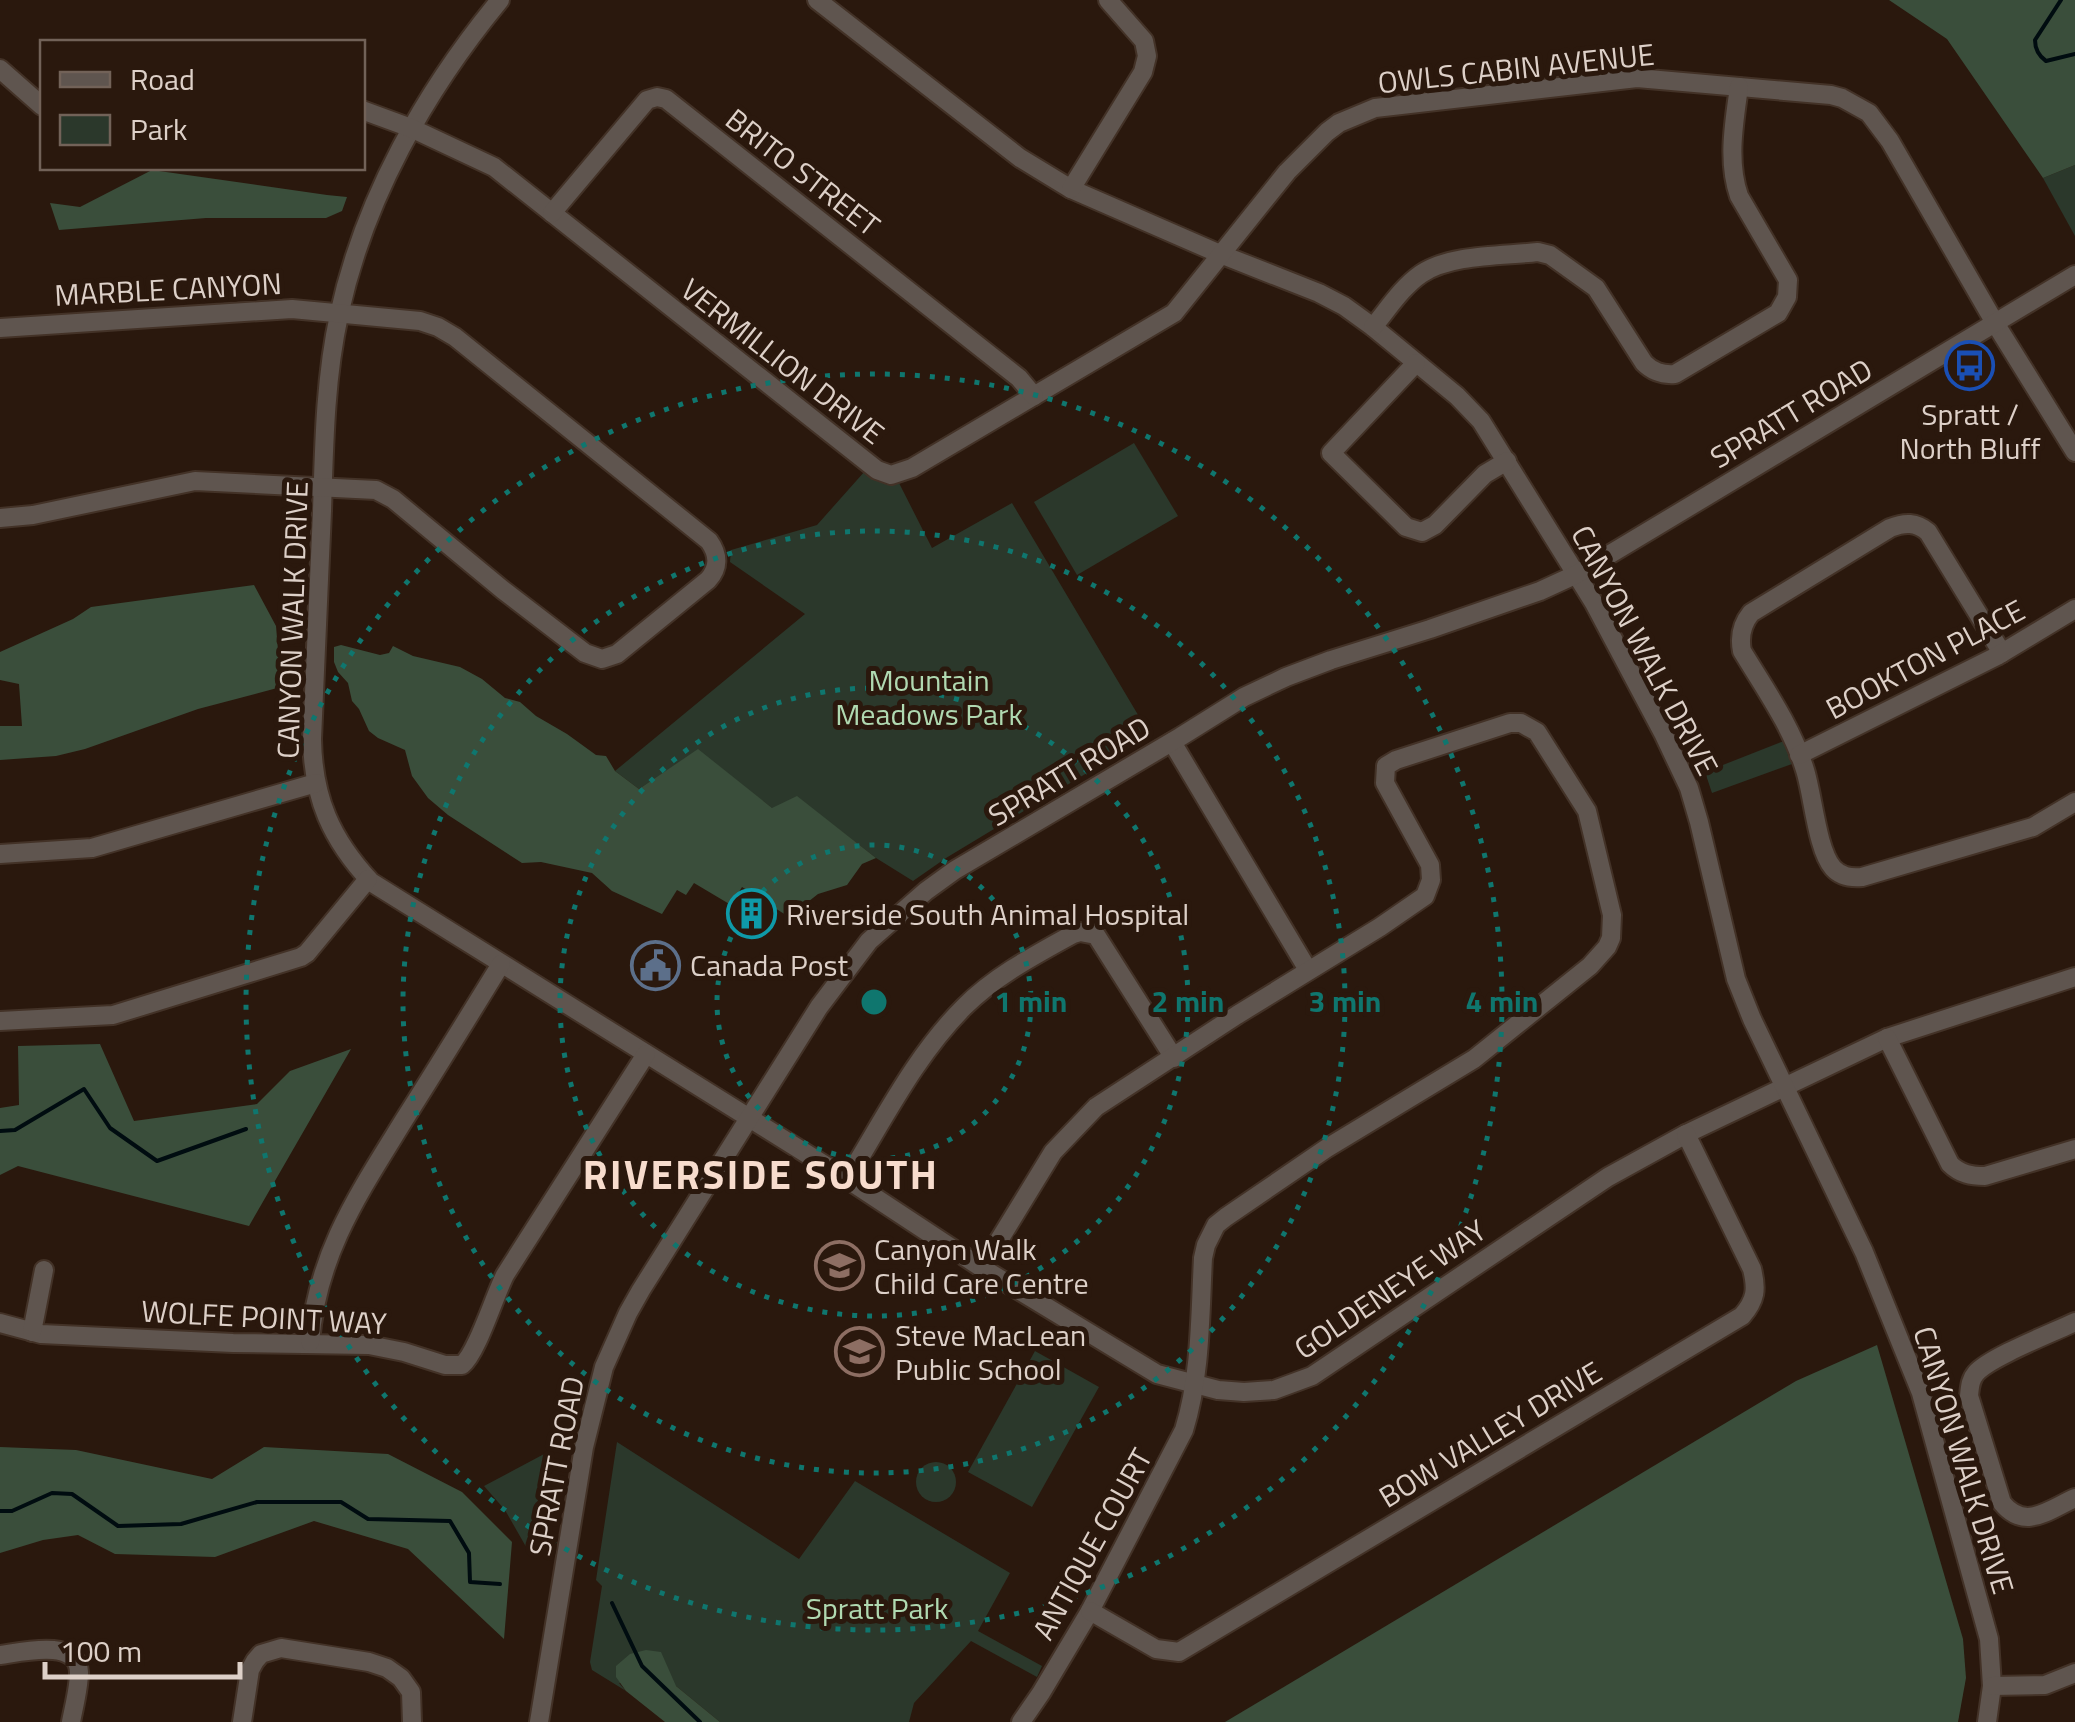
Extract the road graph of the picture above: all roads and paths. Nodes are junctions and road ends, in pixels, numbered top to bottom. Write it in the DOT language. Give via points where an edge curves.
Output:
graph roads {
  1 [pos="500,0"];
  2 [pos="817,0"];
  3 [pos="1108,0"];
  4 [pos="0,69"];
  5 [pos="1738,87"];
  6 [pos="40,104"];
  7 [pos="365,111"];
  8 [pos="411,128"];
  9 [pos="1071,189"];
  10 [pos="552,213"];
  11 [pos="1220,254"];
  12 [pos="2075,275"];
  13 [pos="340,312"];
  14 [pos="1995,323"];
  15 [pos="1373,327"];
  16 [pos="0,328"];
  17 [pos="1416,363"];
  18 [pos="1034,396"];
  19 [pos="2067,422"];
  20 [pos="2075,452"];
  21 [pos="1507,461"];
  22 [pos="323,486"];
  23 [pos="0,518"];
  24 [pos="1577,574"];
  25 [pos="2075,609"];
  26 [pos="2002,654"];
  27 [pos="1172,742"];
  28 [pos="1799,755"];
  29 [pos="316,783"];
  30 [pos="2075,802"];
  31 [pos="0,854"];
  32 [pos="368,880"];
  33 [pos="501,964"];
  34 [pos="1308,970"];
  35 [pos="2075,978"];
  36 [pos="0,1022"];
  37 [pos="1887,1038"];
  38 [pos="646,1054"];
  39 [pos="1174,1058"];
  40 [pos="1785,1086"];
  41 [pos="750,1119"];
  42 [pos="1686,1134"];
  43 [pos="2075,1149"];
  44 [pos="846,1179"];
  45 [pos="982,1268"];
  46 [pos="44,1270"];
  47 [pos="2075,1322"];
  48 [pos="0,1324"];
  49 [pos="32,1332"];
  50 [pos="310,1342"];
  51 [pos="1194,1384"];
  52 [pos="2075,1498"];
  53 [pos="1090,1611"];
  54 [pos="0,1654"];
  55 [pos="2075,1673"];
  56 [pos="1992,1686"];
  57 [pos="71,1722"];
  58 [pos="242,1722"];
  59 [pos="412,1722"];
  60 [pos="539,1722"];
  61 [pos="1020,1722"];
  62 [pos="1987,1722"];
  1 -- 8 [label="street, CANYON WALK DRIVE"];
  2 -- 9 [label="street, CANYON WALK DRIVE" via="996,142"];
  3 -- 9 [label="street" via="1144,41 1147,56"];
  4 -- 6 [label="street"];
  5 -- 11 [label="street, OWLS CABIN AVENUE" via="1637,78 1375,108 1326,132"];
  5 -- 14 [label="street, OWLS CABIN AVENUE" via="1831,96 1868,113"];
  5 -- 15 [label="street" via="1732,169 1739,196 1788,280 1778,313 1665,374 1648,368 1596,288 1538,252 1432,268"];
  7 -- 8 [label="street, VERMILLION DRIVE"];
  8 -- 10 [label="street, VERMILLION DRIVE" via="494,168"];
  8 -- 13 [label="street, CANYON WALK DRIVE" via="369,221"];
  9 -- 11 [label="street, CANYON WALK DRIVE"];
  10 -- 18 [label="street, VERMILLION DRIVE" via="884,474 912,468"];
  10 -- 18 [label="street, BRITO STREET" via="647,100 666,99"];
  11 -- 15 [label="street, CANYON WALK DRIVE" via="1344,306"];
  11 -- 18 [label="street, VERMILLION DRIVE" via="1174,313"];
  12 -- 14 [label="street, SPRATT ROAD"];
  13 -- 16 [label="street, MARBLE CANYON" via="275,309"];
  13 -- 22 [label="street, CANYON WALK DRIVE"];
  13 -- 22 [label="street, MARBLE CANYON" via="420,321 454,337 709,541 716,566 708,580 602,659 585,653 385,493"];
  14 -- 19 [label="street, OWLS CABIN AVENUE"];
  14 -- 24 [label="street, SPRATT ROAD"];
  15 -- 17 [label="street, CANYON WALK DRIVE"];
  17 -- 21 [label="street, CANYON WALK DRIVE" via="1473,411"];
  17 -- 21 [label="street" via="1330,453 1406,528 1422,532"];
  19 -- 20 [label="street, OWLS CABIN AVENUE"];
  21 -- 24 [label="street, CANYON WALK DRIVE"];
  22 -- 23 [label="street" via="195,480"];
  22 -- 29 [label="street, CANYON WALK DRIVE" via="312,738"];
  24 -- 27 [label="street, SPRATT ROAD" via="1286,677"];
  24 -- 40 [label="street, CANYON WALK DRIVE" via="1689,788 1736,980"];
  25 -- 26 [label="street, BOOKTON PLACE"];
  26 -- 28 [label="street, BOOKTON PLACE"];
  26 -- 28 [label="street" via="1928,532 1908,523 1890,528 1751,613 1741,630 1742,651"];
  27 -- 34 [label="street"];
  27 -- 41 [label="street, SPRATT ROAD" via="955,870 895,916 845,970"];
  28 -- 30 [label="street" via="1825,854 1836,872 1852,878 2033,827"];
  29 -- 31 [label="street" via="92,848"];
  29 -- 32 [label="street, CANYON WALK DRIVE" via="338,843"];
  32 -- 33 [label="street, CANYON WALK DRIVE"];
  32 -- 36 [label="street" via="302,957 113,1014"];
  33 -- 38 [label="street, CANYON WALK DRIVE"];
  33 -- 50 [label="street" via="354,1201 315,1296"];
  34 -- 39 [label="street"];
  34 -- 51 [label="street, ANTIQUE COURT" via="1430,888 1430,865 1385,783 1386,766 1510,722 1538,732 1587,811 1612,915 1607,947 1474,1059 1216,1225 1203,1258"];
  35 -- 37 [label="street, GOLDENEYE WAY"];
  37 -- 40 [label="street, GOLDENEYE WAY"];
  37 -- 43 [label="street" via="1960,1172 1985,1176"];
  38 -- 41 [label="street, CANYON WALK DRIVE"];
  38 -- 50 [label="street, WOLFE POINT WAY" via="505,1275 467,1361 445,1366 369,1345"];
  39 -- 44 [label="street" via="1104,944 1090,933 1073,934 1023,962 958,1014 918,1064"];
  39 -- 45 [label="street" via="1096,1107 1053,1152"];
  40 -- 42 [label="street, GOLDENEYE WAY"];
  40 -- 56 [label="street, CANYON WALK DRIVE" via="1921,1393 1989,1639"];
  41 -- 44 [label="street, GOLDENEYE WAY"];
  41 -- 60 [label="street, SPRATT ROAD" via="628,1313 604,1367 584,1446"];
  42 -- 51 [label="street, GOLDENEYE WAY" via="1608,1176 1300,1382 1244,1392"];
  42 -- 53 [label="street, BOW VALLEY DRIVE" via="1752,1269 1756,1294 1742,1316 1180,1652 1156,1649"];
  44 -- 45 [label="street, GOLDENEYE WAY"];
  45 -- 51 [label="street, GOLDENEYE WAY" via="1133,1361"];
  46 -- 49 [label="street"];
  47 -- 52 [label="street" via="1990,1362 1970,1381 1969,1396 2010,1512 2029,1518"];
  48 -- 49 [label="street, WOLFE POINT WAY"];
  49 -- 50 [label="street, WOLFE POINT WAY"];
  51 -- 53 [label="street, ANTIQUE COURT" via="1179,1441"];
  53 -- 61 [label="street, ANTIQUE COURT"];
  54 -- 57 [label="street" via="61,1650 74,1658 79,1676"];
  55 -- 56 [label="street" via="2044,1684"];
  56 -- 62 [label="street, CANYON WALK DRIVE"];
  58 -- 59 [label="street" via="255,1660 281,1648 387,1668 411,1692"];
}
